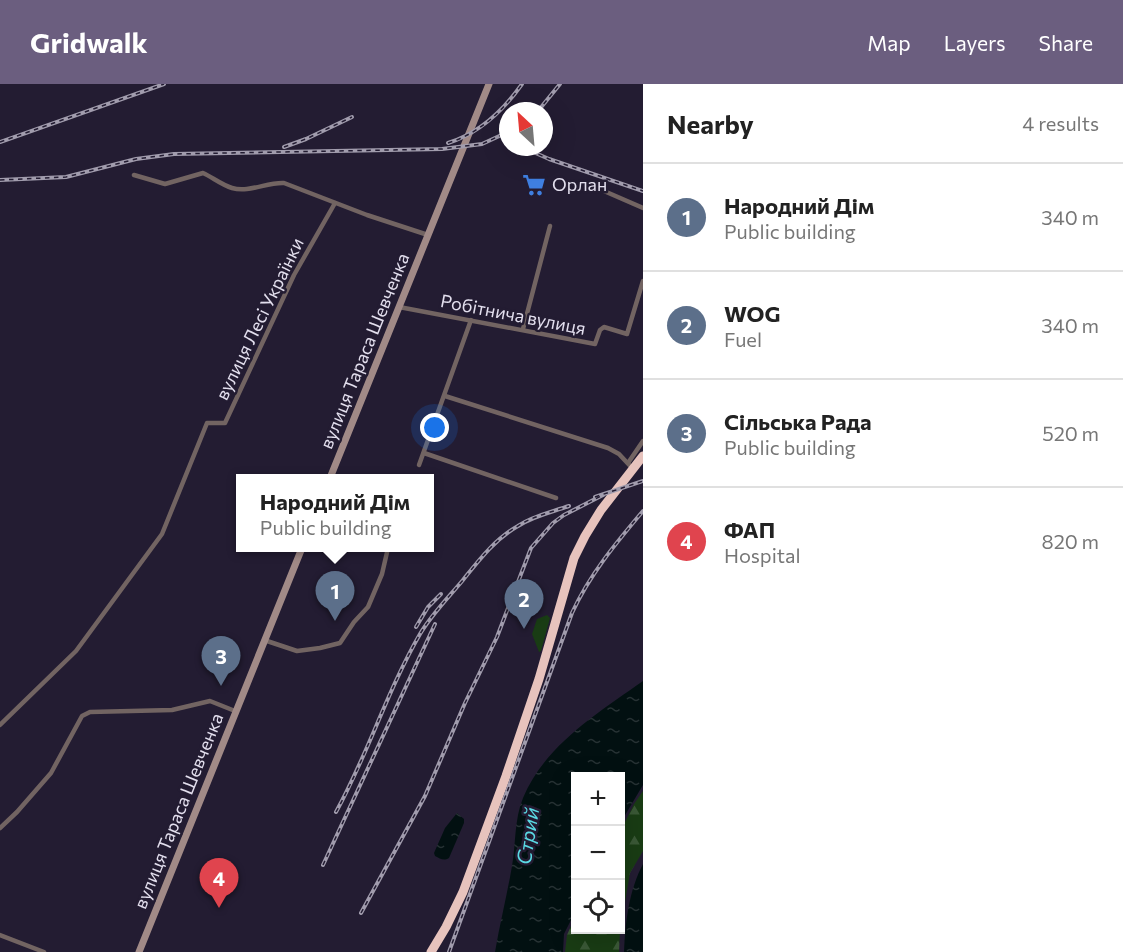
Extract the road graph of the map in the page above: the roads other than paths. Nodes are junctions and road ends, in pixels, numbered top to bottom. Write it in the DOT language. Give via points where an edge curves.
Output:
graph roads {
  1 [pos="489,84"];
  2 [pos="134,175"];
  3 [pos="604,191"];
  4 [pos="335,203"];
  5 [pos="643,208"];
  6 [pos="550,226"];
  7 [pos="428,236"];
  8 [pos="643,281"];
  9 [pos="399,307"];
  10 [pos="471,321"];
  11 [pos="523,329"];
  12 [pos="445,396"];
  13 [pos="643,441"];
  14 [pos="424,453"];
  15 [pos="643,456"];
  16 [pos="419,465"];
  17 [pos="631,466"];
  18 [pos="332,474"];
  19 [pos="556,498"];
  20 [pos="300,552"];
  21 [pos="387,552"];
  22 [pos="264,640"];
  23 [pos="235,711"];
  24 [pos="0,725"];
  25 [pos="0,828"];
  26 [pos="0,935"];
  27 [pos="44,952"];
  28 [pos="139,952"];
  29 [pos="431,952"];
  1 -- 7 [label="street, вулиця Тараса Шевченка"];
  2 -- 4 [label="street, вулиця Тараса Шевченка" via="165,184 203,172 240,189 284,183"];
  3 -- 5 [label="street"];
  4 -- 7 [label="street, вулиця Тараса Шевченка"];
  4 -- 24 [label="street, вулиця Лесі Українки" via="294,275 225,423 207,423 162,534 76,651"];
  6 -- 11 [label="street"];
  7 -- 9 [label="street, вулиця Тараса Шевченка"];
  8 -- 11 [label="street, Робітнича вулиця" via="627,333 604,327 595,344"];
  9 -- 10 [label="street, Робітнича вулиця"];
  9 -- 18 [label="street, вулиця Тараса Шевченка"];
  10 -- 11 [label="street, Робітнича вулиця"];
  10 -- 12 [label="street"];
  12 -- 14 [label="street"];
  12 -- 17 [label="street" via="608,448"];
  13 -- 17 [label="street"];
  14 -- 16 [label="street"];
  14 -- 19 [label="street"];
  15 -- 17 [label="highway"];
  17 -- 29 [label="highway" via="574,558 506,776 463,892"];
  20 -- 22 [label="street, вулиця Тараса Шевченка"];
  21 -- 22 [label="street" via="368,607 340,643 297,651"];
  22 -- 23 [label="street, вулиця Тараса Шевченка"];
  23 -- 25 [label="street" via="210,701 172,710 90,712 82,716 51,773"];
  23 -- 28 [label="street, вулиця Тараса Шевченка"];
  26 -- 27 [label="street"];
}
